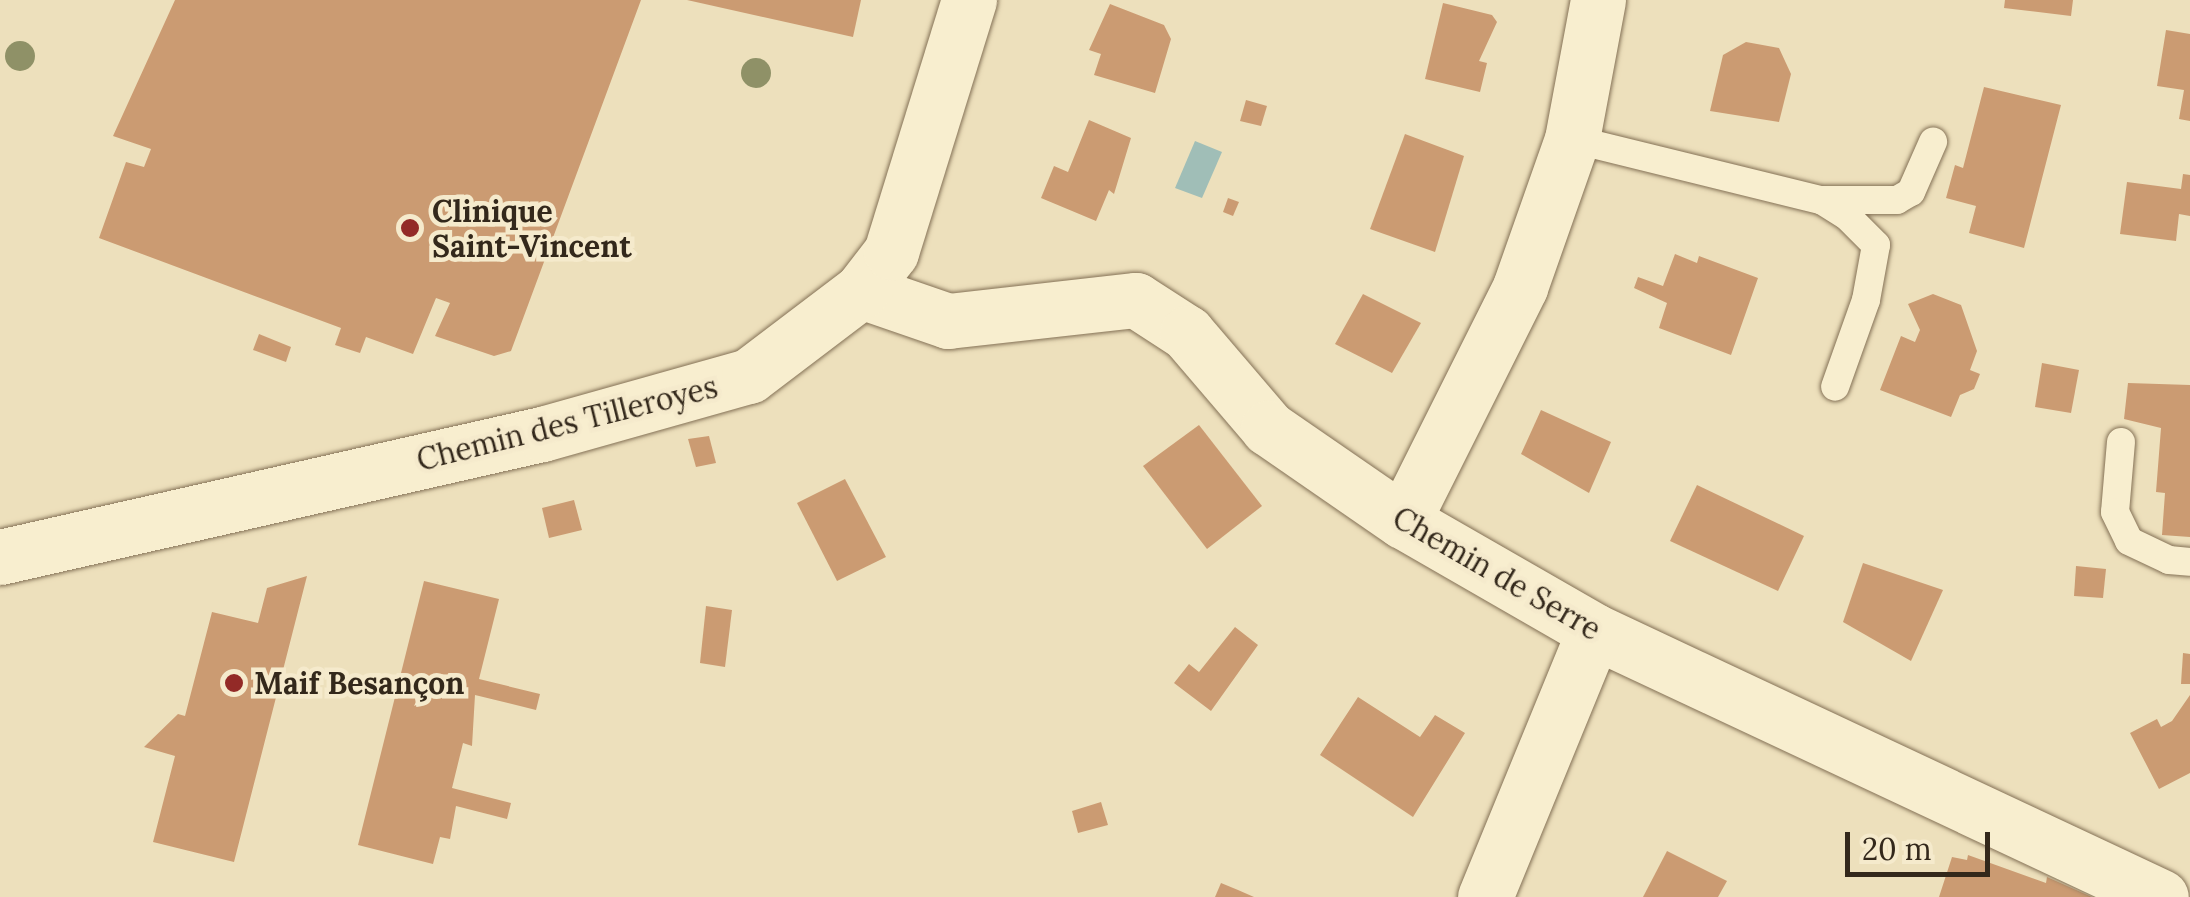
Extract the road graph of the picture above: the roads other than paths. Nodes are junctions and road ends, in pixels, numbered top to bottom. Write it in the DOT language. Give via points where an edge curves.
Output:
graph roads {
  1 [pos="969,0"];
  2 [pos="1598,0"];
  3 [pos="1572,139"];
  4 [pos="1933,142"];
  5 [pos="1821,200"];
  6 [pos="861,291"];
  7 [pos="1835,387"];
  8 [pos="2121,442"];
  9 [pos="1403,521"];
  10 [pos="0,557"];
  11 [pos="2190,562"];
  12 [pos="1594,632"];
  13 [pos="1485,897"];
  14 [pos="2161,897"];
  1 -- 6 [label="street, Chemin des Tilleroyes" via="915,188 890,252"];
  2 -- 3 [label="street"];
  3 -- 5 [label="lane"];
  3 -- 9 [label="street" via="1520,288"];
  4 -- 5 [label="lane" via="1912,192 1897,200"];
  5 -- 7 [label="lane" via="1876,245 1866,300"];
  6 -- 9 [label="street, Chemin de Serre" via="948,321 1136,300 1187,334 1268,428"];
  6 -- 10 [label="street, Chemin des Tilleroyes" via="749,376 693,395"];
  8 -- 11 [label="lane" via="2116,512 2130,541 2169,560"];
  9 -- 12 [label="street, Chemin de Serre"];
  12 -- 13 [label="street"];
  12 -- 14 [label="street, Chemin de Serre"];
}
